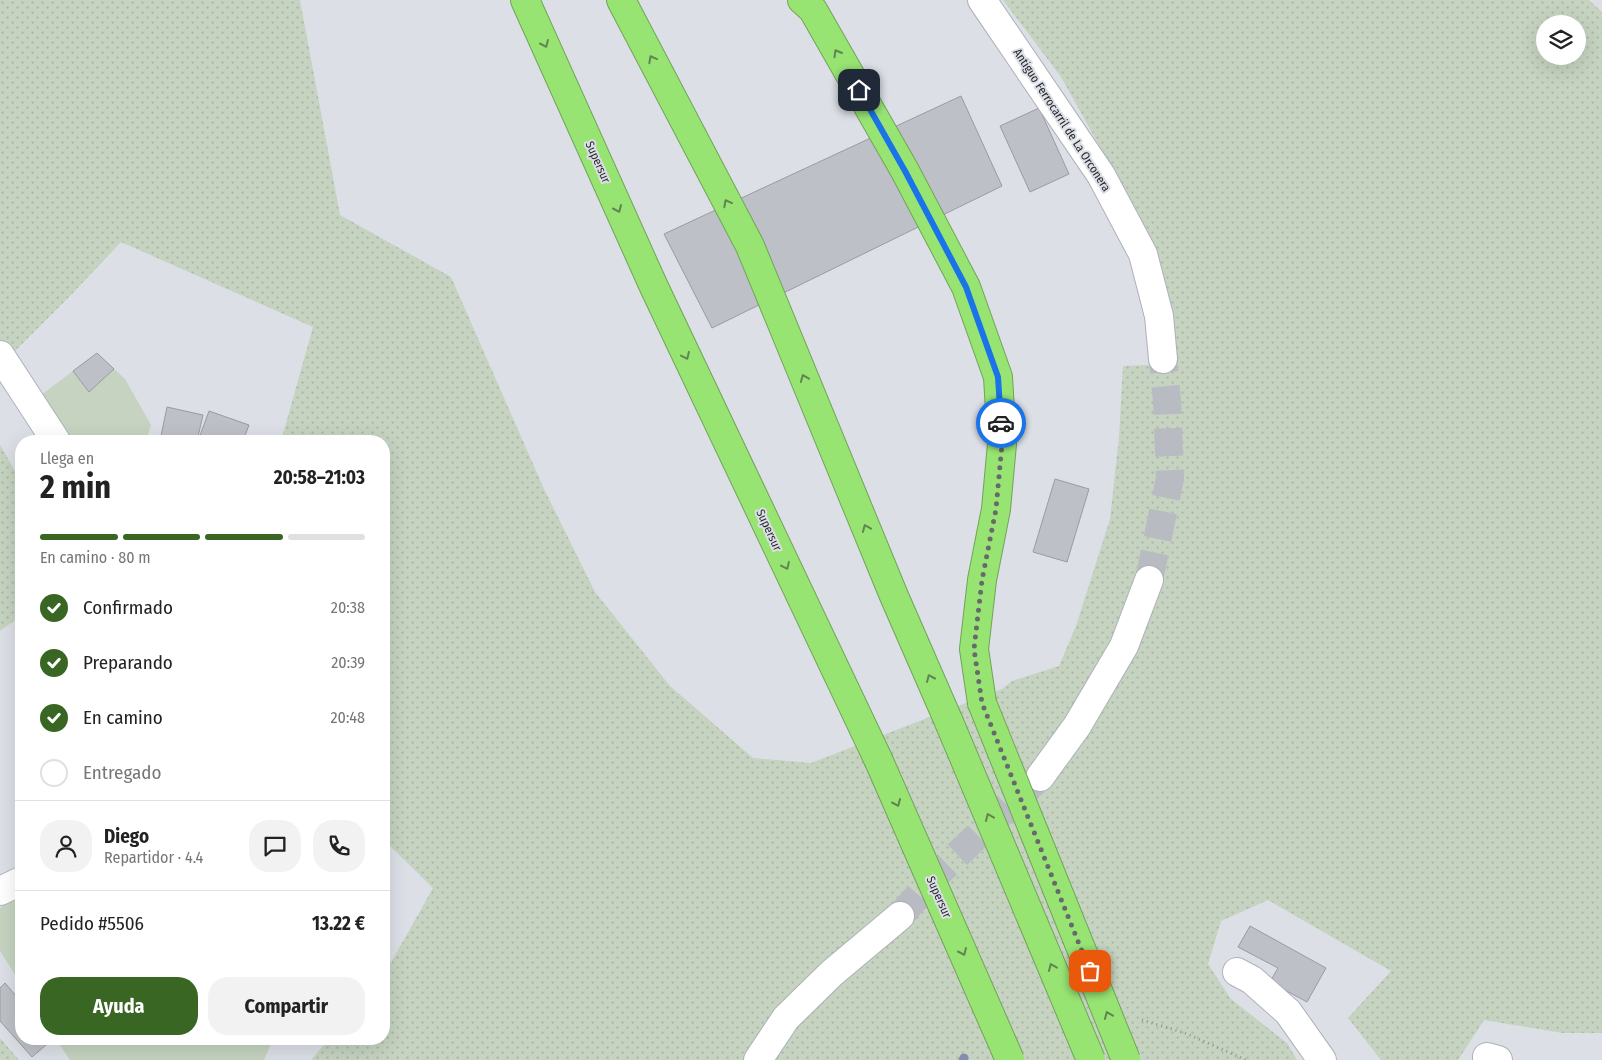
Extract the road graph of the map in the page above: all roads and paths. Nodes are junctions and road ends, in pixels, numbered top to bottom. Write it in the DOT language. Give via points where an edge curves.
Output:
graph roads {
  1 [pos="525,0"];
  2 [pos="621,0"];
  3 [pos="802,0"];
  4 [pos="982,0"];
  5 [pos="0,355"];
  6 [pos="1163,360"];
  7 [pos="52,435"];
  8 [pos="1149,580"];
  9 [pos="1040,777"];
  10 [pos="15,884"];
  11 [pos="0,891"];
  12 [pos="900,916"];
  13 [pos="1237,972"];
  14 [pos="1142,1019"];
  15 [pos="758,1060"];
  16 [pos="1010,1060"];
  17 [pos="1091,1060"];
  18 [pos="1126,1060"];
  19 [pos="1246,1060"];
  20 [pos="1322,1060"];
  1 -- 16 [label="highway, Supersur, one-way, bridge" via="658,296 878,759"];
  17 -- 2 [label="highway, one-way, bridge" via="750,246"];
  18 -- 3 [label="highway, one-way, bridge" via="982,703 974,649 982,580 996,509 1002,444 998,377 966,287 813,10"];
  4 -- 6 [label="street, Antiguo Ferrocarril de La Orconera" via="1101,175 1143,254 1159,316"];
  5 -- 7 [label="street"];
  8 -- 9 [label="street" via="1124,646 1077,726"];
  10 -- 11 [label="street"];
  12 -- 15 [label="street" via="832,973 786,1018"];
  13 -- 20 [label="street" via="1252,980 1288,1012"];
  14 -- 19 [label="path" via="1185,1033"];
}
